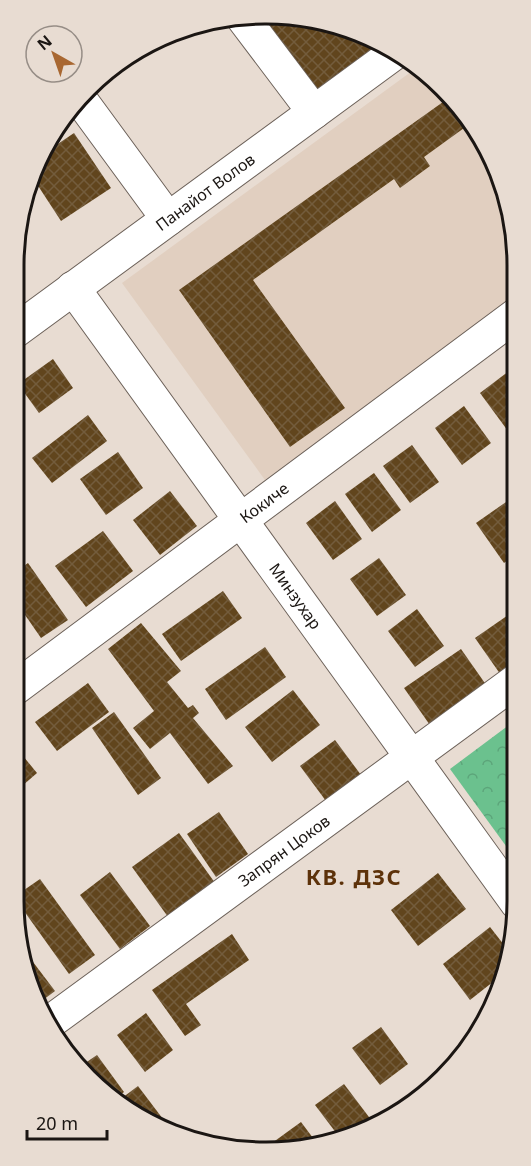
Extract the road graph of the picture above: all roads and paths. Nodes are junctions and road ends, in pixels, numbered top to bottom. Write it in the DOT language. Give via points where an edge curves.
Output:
graph roads {
  1 [pos="248,25"];
  2 [pos="388,58"];
  3 [pos="85,105"];
  4 [pos="314,112"];
  5 [pos="168,219"];
  6 [pos="73,288"];
  7 [pos="507,322"];
  8 [pos="24,325"];
  9 [pos="240,520"];
  10 [pos="24,682"];
  11 [pos="507,687"];
  12 [pos="412,757"];
  13 [pos="507,889"];
  14 [pos="55,1019"];
  1 -- 4 [label="street"];
  2 -- 4 [label="street, Панайот Волов"];
  3 -- 5 [label="street"];
  4 -- 5 [label="street, Панайот Волов"];
  5 -- 6 [label="street, Панайот Волов"];
  6 -- 8 [label="street, Панайот Волов"];
  6 -- 9 [label="street, Минзухар"];
  7 -- 9 [label="street, Кокиче"];
  9 -- 10 [label="street, Кокиче"];
  9 -- 12 [label="street, Минзухар"];
  11 -- 12 [label="street, Запрян Цоков"];
  12 -- 13 [label="street, Минзухар"];
  12 -- 14 [label="street, Запрян Цоков"];
}
